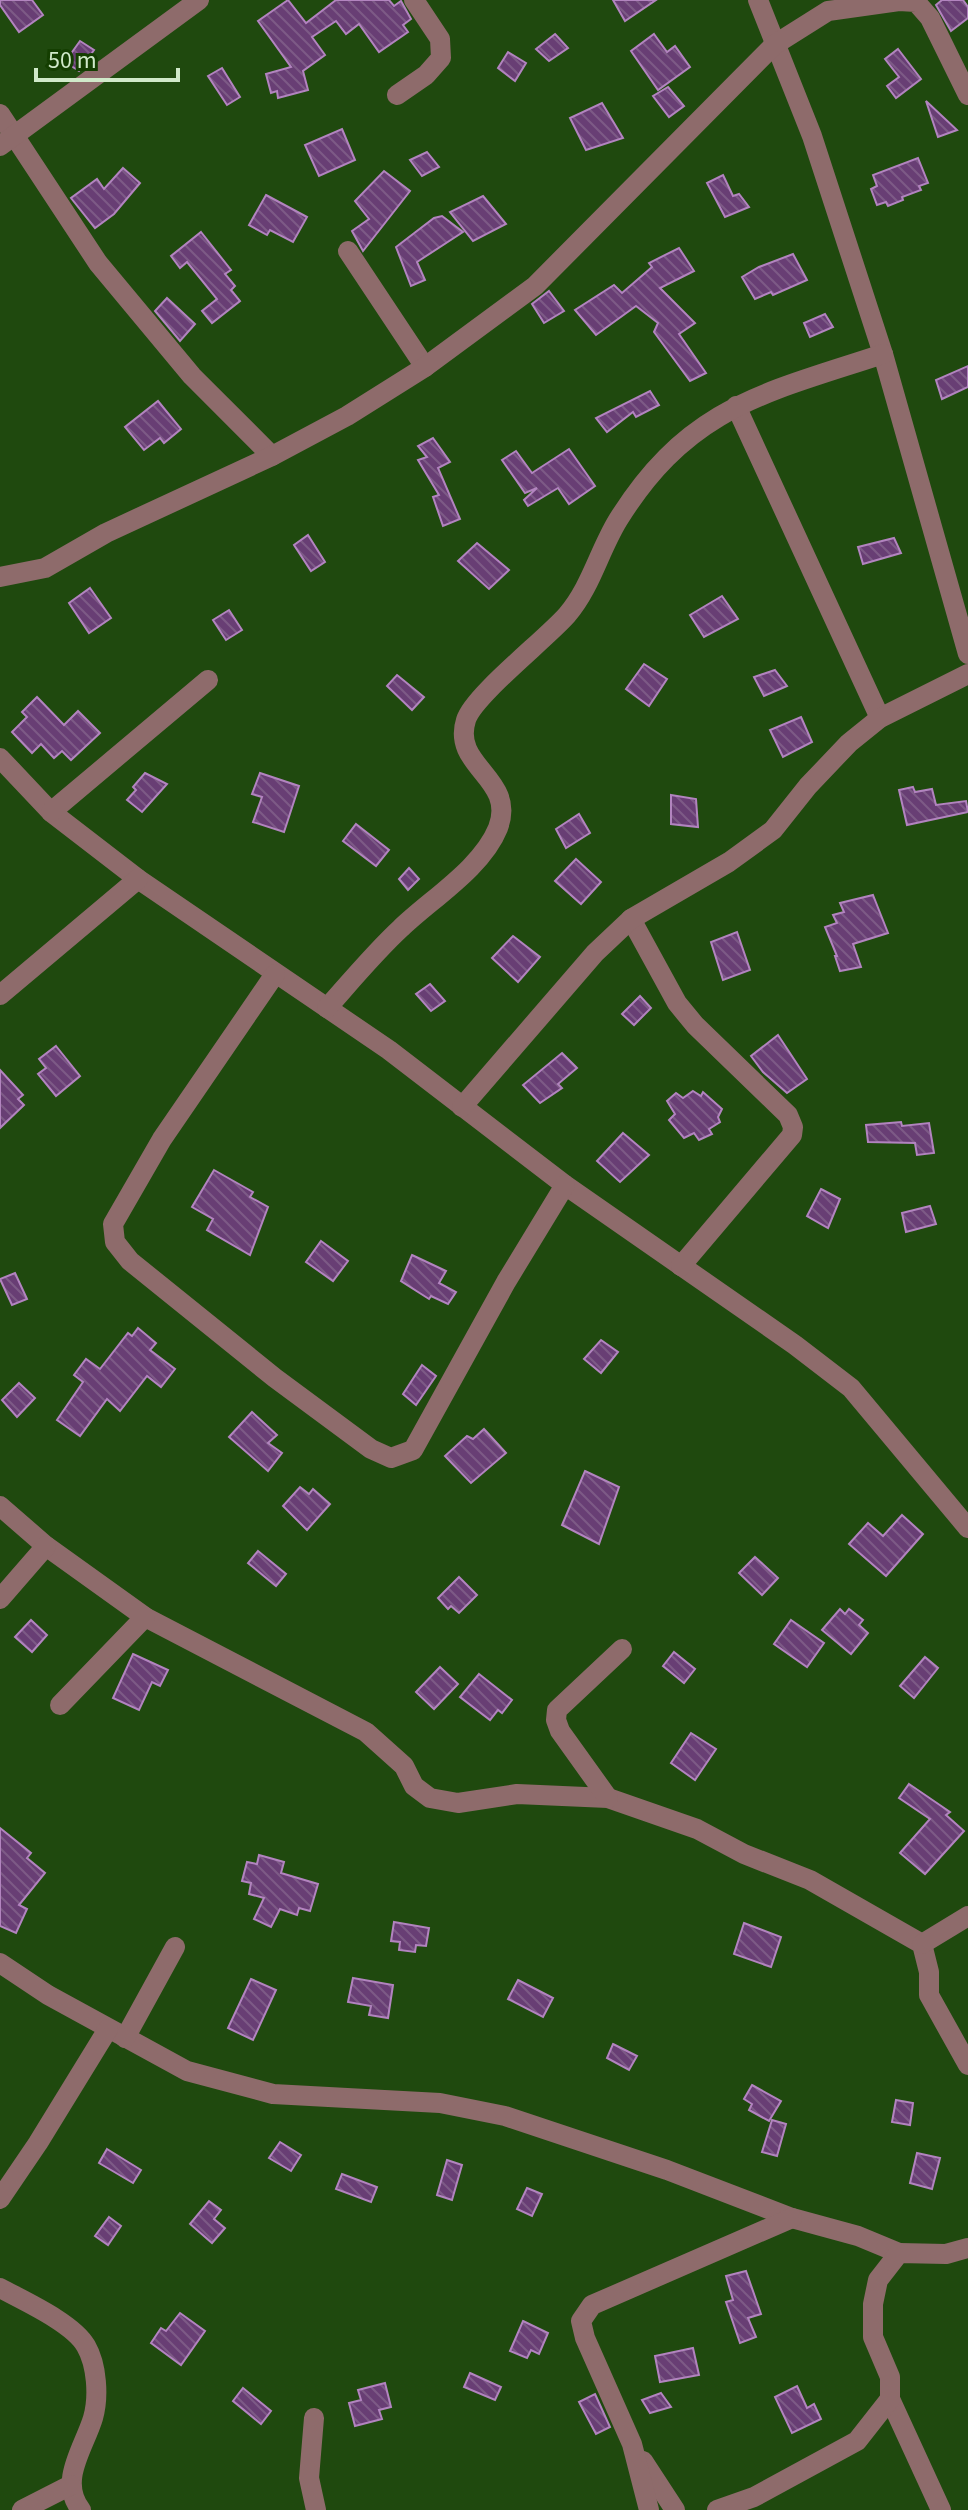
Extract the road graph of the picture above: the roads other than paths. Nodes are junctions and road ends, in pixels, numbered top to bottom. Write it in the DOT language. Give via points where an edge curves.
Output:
graph roads {
  1 [pos="199,0"];
  2 [pos="414,0"];
  3 [pos="758,0"];
  4 [pos="774,45"];
  5 [pos="397,95"];
  6 [pos="968,95"];
  7 [pos="0,114"];
  8 [pos="8,141"];
  9 [pos="348,251"];
  10 [pos="883,354"];
  11 [pos="425,367"];
  12 [pos="736,406"];
  13 [pos="272,456"];
  14 [pos="0,577"];
  15 [pos="968,654"];
  16 [pos="968,674"];
  17 [pos="208,680"];
  18 [pos="880,718"];
  19 [pos="0,758"];
  20 [pos="51,812"];
  21 [pos="138,879"];
  22 [pos="631,919"];
  23 [pos="275,974"];
  24 [pos="0,995"];
  25 [pos="327,1008"];
  26 [pos="462,1107"];
  27 [pos="565,1185"];
  28 [pos="681,1266"];
  29 [pos="0,1506"];
  30 [pos="968,1528"];
  31 [pos="46,1546"];
  32 [pos="0,1599"];
  33 [pos="145,1617"];
  34 [pos="622,1649"];
  35 [pos="60,1705"];
  36 [pos="608,1798"];
  37 [pos="968,1916"];
  38 [pos="922,1944"];
  39 [pos="175,1947"];
  40 [pos="0,1963"];
  41 [pos="116,2033"];
  42 [pos="968,2065"];
  43 [pos="0,2199"];
  44 [pos="792,2218"];
  45 [pos="968,2248"];
  46 [pos="899,2253"];
  47 [pos="0,2288"];
  48 [pos="890,2399"];
  49 [pos="314,2418"];
  50 [pos="632,2444"];
  51 [pos="75,2502"];
  52 [pos="22,2510"];
  53 [pos="316,2510"];
  54 [pos="649,2510"];
  55 [pos="675,2510"];
  56 [pos="717,2510"];
  57 [pos="941,2510"];
  1 -- 8 [label="street"];
  2 -- 5 [label="street" via="440,39 441,58"];
  3 -- 4 [label="street"];
  4 -- 6 [label="street" via="828,11 916,2 930,18"];
  4 -- 10 [label="street" via="812,136"];
  4 -- 11 [label="street" via="535,286"];
  7 -- 8 [label="street"];
  8 -- 13 [label="street" via="98,263 192,376"];
  9 -- 11 [label="street"];
  10 -- 12 [label="street"];
  10 -- 15 [label="street"];
  11 -- 13 [label="street"];
  12 -- 18 [label="street"];
  12 -- 25 [label="street" via="669,454 619,518 575,605 466,717 466,753 493,782 500,804 498,827 478,860 399,929"];
  13 -- 14 [label="street" via="106,533 45,568"];
  16 -- 18 [label="street"];
  17 -- 20 [label="street"];
  18 -- 22 [label="street" via="818,775 773,830"];
  19 -- 20 [label="street"];
  20 -- 21 [label="street"];
  21 -- 23 [label="street"];
  21 -- 24 [label="street"];
  22 -- 26 [label="street" via="595,953"];
  22 -- 28 [label="street" via="677,1003 788,1115 793,1127 792,1135"];
  23 -- 25 [label="street"];
  23 -- 27 [label="street" via="162,1139 113,1224 115,1242 130,1261 371,1449 391,1458 413,1450"];
  25 -- 26 [label="street"];
  26 -- 27 [label="street"];
  27 -- 28 [label="street"];
  28 -- 30 [label="street" via="851,1388"];
  29 -- 31 [label="street"];
  31 -- 32 [label="street"];
  31 -- 33 [label="street"];
  33 -- 35 [label="street"];
  33 -- 36 [label="street" via="366,1732 430,1798 458,1803 517,1794"];
  34 -- 36 [label="street" via="557,1710 556,1720"];
  36 -- 38 [label="street" via="697,1829 810,1880"];
  37 -- 38 [label="street"];
  38 -- 42 [label="street" via="929,1995"];
  39 -- 41 [label="street"];
  40 -- 41 [label="street"];
  41 -- 43 [label="street"];
  41 -- 44 [label="street" via="187,2071 273,2094 440,2103 505,2116"];
  44 -- 46 [label="street"];
  44 -- 50 [label="street" via="592,2305 581,2321 585,2338"];
  45 -- 46 [label="street" via="946,2254"];
  46 -- 48 [label="street" via="878,2280 873,2304 873,2337 890,2377"];
  47 -- 51 [label="street" via="59,2320 86,2345 96,2378 94,2415 73,2469"];
  48 -- 56 [label="street" via="857,2441 754,2497"];
  48 -- 57 [label="street"];
  49 -- 53 [label="street" via="309,2478"];
  50 -- 54 [label="street"];
  50 -- 55 [label="street"];
  51 -- 52 [label="street"];
}
